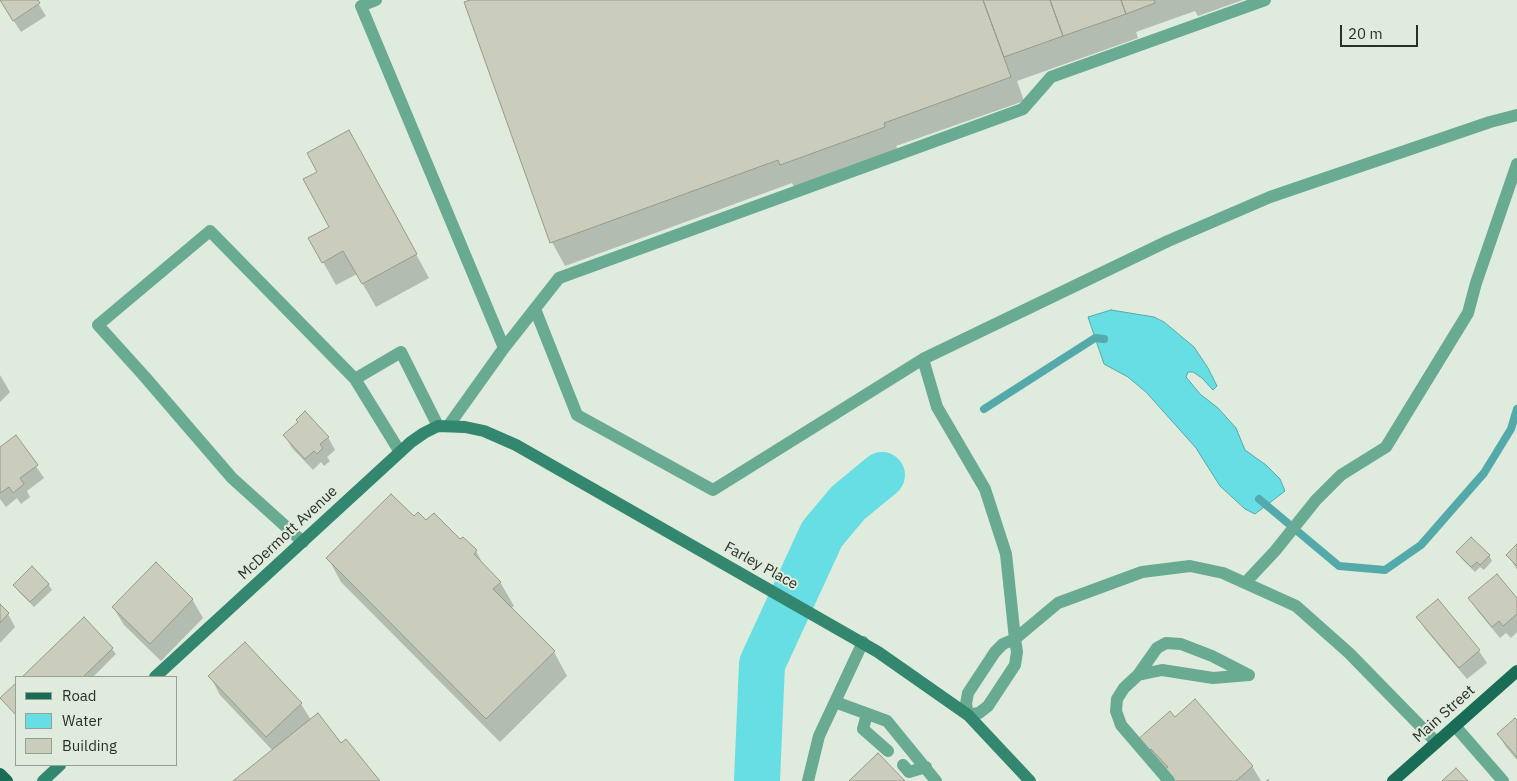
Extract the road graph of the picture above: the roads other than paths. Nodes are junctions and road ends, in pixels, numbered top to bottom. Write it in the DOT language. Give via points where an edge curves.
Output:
graph roads {
  1 [pos="376,0"];
  2 [pos="1266,0"];
  3 [pos="1517,115"];
  4 [pos="1517,164"];
  5 [pos="535,308"];
  6 [pos="504,348"];
  7 [pos="923,359"];
  8 [pos="356,379"];
  9 [pos="444,426"];
  10 [pos="400,452"];
  11 [pos="302,542"];
  12 [pos="1245,583"];
  13 [pos="1015,640"];
  14 [pos="862,642"];
  15 [pos="1517,671"];
  16 [pos="1138,675"];
  17 [pos="157,676"];
  18 [pos="835,702"];
  19 [pos="867,714"];
  20 [pos="968,715"];
  21 [pos="1455,726"];
  22 [pos="1436,742"];
  23 [pos="888,751"];
  24 [pos="902,765"];
  25 [pos="59,766"];
  26 [pos="926,767"];
  27 [pos="0,774"];
  28 [pos="8,781"];
  29 [pos="43,781"];
  30 [pos="808,781"];
  31 [pos="936,781"];
  32 [pos="1030,781"];
  33 [pos="1169,781"];
  34 [pos="1393,781"];
  35 [pos="1503,781"];
  1 -- 6 [label="street" via="361,6"];
  2 -- 5 [label="street" via="1051,77 1023,109 559,278"];
  3 -- 7 [label="street" via="1278,194 1236,211"];
  4 -- 12 [label="street" via="1468,313 1386,447 1341,475"];
  5 -- 6 [label="street"];
  5 -- 7 [label="street" via="577,415 713,490"];
  6 -- 9 [label="street"];
  7 -- 13 [label="street" via="937,407 985,489 1006,554"];
  8 -- 9 [label="street" via="401,352"];
  8 -- 10 [label="street"];
  8 -- 11 [label="street" via="210,231 98,325 232,478"];
  9 -- 10 [label="main road, McDermott Avenue" via="424,433"];
  9 -- 14 [label="main road, Farley Place" via="465,426 484,431 516,445"];
  10 -- 11 [label="main road, McDermott Avenue"];
  11 -- 17 [label="main road, McDermott Avenue"];
  12 -- 13 [label="street" via="1223,573 1190,566 1142,572 1058,604"];
  12 -- 22 [label="street" via="1296,606 1349,653"];
  13 -- 20 [label="street" via="995,652 968,693"];
  13 -- 20 [label="street" via="1015,665 988,706 979,713"];
  14 -- 18 [label="street"];
  14 -- 20 [label="main road, Farley Place"];
  15 -- 21 [label="main road, Main Street"];
  16 -- 16 [label="street" via="1162,670 1214,678 1249,675 1190,647 1166,643 1157,648"];
  16 -- 33 [label="street" via="1120,694 1116,711 1121,725"];
  18 -- 19 [label="street"];
  18 -- 30 [label="street" via="820,736"];
  19 -- 23 [label="street" via="863,729"];
  19 -- 26 [label="street" via="887,721"];
  20 -- 32 [label="main road, Farley Place"];
  21 -- 22 [label="main road, Main Street"];
  21 -- 35 [label="street"];
  22 -- 34 [label="main road, Main Street"];
  24 -- 26 [label="street" via="909,772"];
  25 -- 29 [label="main road"];
  26 -- 31 [label="street"];
  27 -- 28 [label="main road"];
}
